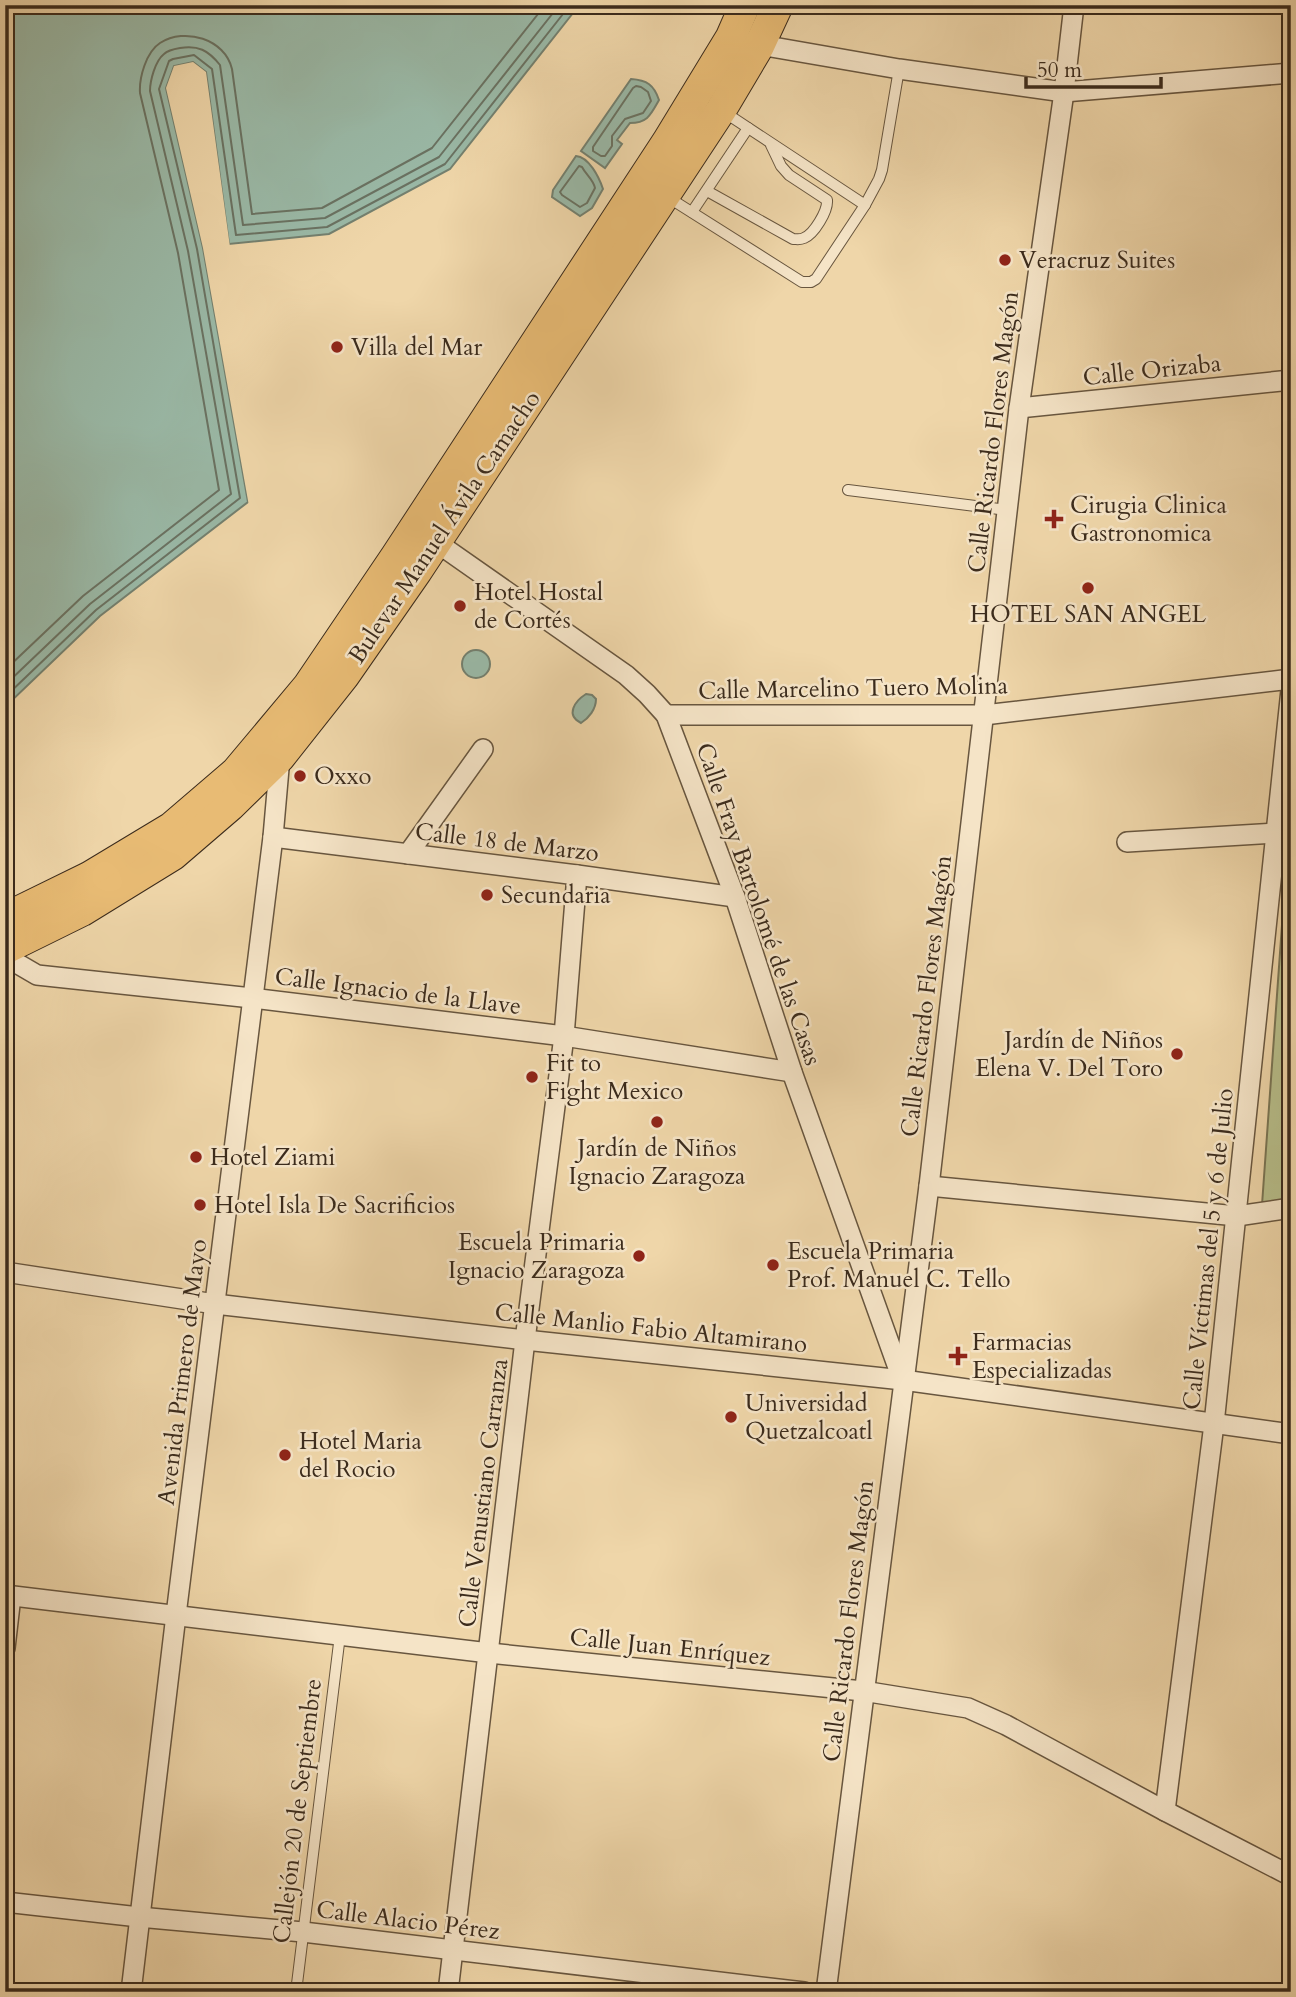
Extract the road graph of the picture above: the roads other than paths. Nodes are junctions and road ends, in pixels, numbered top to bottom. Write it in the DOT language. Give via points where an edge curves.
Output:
graph roads {
  1 [pos="745,5"];
  2 [pos="778,5"];
  3 [pos="1074,5"];
  4 [pos="745,41"];
  5 [pos="899,69"];
  6 [pos="1291,73"];
  7 [pos="1064,92"];
  8 [pos="721,110"];
  9 [pos="748,128"];
  10 [pos="769,143"];
  11 [pos="707,191"];
  12 [pos="664,194"];
  13 [pos="864,205"];
  14 [pos="692,212"];
  15 [pos="1291,380"];
  16 [pos="1019,408"];
  17 [pos="848,491"];
  18 [pos="1007,510"];
  19 [pos="436,542"];
  20 [pos="1291,679"];
  21 [pos="1291,690"];
  22 [pos="666,715"];
  23 [pos="984,715"];
  24 [pos="483,749"];
  25 [pos="280,757"];
  26 [pos="1276,833"];
  27 [pos="273,837"];
  28 [pos="1127,842"];
  29 [pos="408,854"];
  30 [pos="578,875"];
  31 [pos="735,897"];
  32 [pos="5,918"];
  33 [pos="5,949"];
  34 [pos="252,998"];
  35 [pos="564,1036"];
  36 [pos="792,1072"];
  37 [pos="929,1186"];
  38 [pos="1291,1208"];
  39 [pos="1237,1216"];
  40 [pos="5,1272"];
  41 [pos="215,1304"];
  42 [pos="525,1340"];
  43 [pos="903,1380"];
  44 [pos="1214,1424"];
  45 [pos="1291,1434"];
  46 [pos="8,1595"];
  47 [pos="176,1615"];
  48 [pos="340,1635"];
  49 [pos="5,1648"];
  50 [pos="489,1653"];
  51 [pos="863,1691"];
  52 [pos="1165,1811"];
  53 [pos="1291,1876"];
  54 [pos="5,1902"];
  55 [pos="139,1917"];
  56 [pos="303,1932"];
  57 [pos="453,1951"];
  58 [pos="131,1992"];
  59 [pos="296,1992"];
  60 [pos="448,1992"];
  61 [pos="804,1992"];
  62 [pos="826,1992"];
  1 -- 4 [label="main road, Bulevar Manuel Ávila Camacho"];
  2 -- 4 [label="main road, Bulevar Manuel Ávila Camacho"];
  3 -- 7 [label="street, Calle Ricardo Flores Magón"];
  4 -- 5 [label="street"];
  4 -- 8 [label="main road, Bulevar Manuel Ávila Camacho"];
  4 -- 32 [label="main road, Bulevar Manuel Ávila Camacho" via="667,142 308,686 236,772 172,827 89,877"];
  5 -- 7 [label="street"];
  5 -- 13 [label="lane" via="882,170"];
  6 -- 7 [label="street"];
  7 -- 16 [label="street, Calle Ricardo Flores Magón"];
  8 -- 9 [label="lane"];
  8 -- 12 [label="main road, Bulevar Manuel Ávila Camacho"];
  9 -- 10 [label="lane"];
  9 -- 11 [label="lane"];
  10 -- 11 [label="lane" via="789,175 827,200 822,219 807,237 793,239"];
  10 -- 13 [label="lane"];
  11 -- 14 [label="lane"];
  12 -- 14 [label="lane"];
  12 -- 19 [label="main road, Bulevar Manuel Ávila Camacho"];
  13 -- 14 [label="lane" via="816,279 806,283"];
  15 -- 16 [label="street, Calle Orizaba"];
  16 -- 18 [label="street, Calle Ricardo Flores Magón"];
  17 -- 18 [label="lane"];
  18 -- 23 [label="street, Calle Ricardo Flores Magón"];
  19 -- 22 [label="street, Calle Fray Bartolomé de las Casas" via="626,675"];
  19 -- 25 [label="main road, Bulevar Manuel Ávila Camacho" via="344,676"];
  20 -- 23 [label="street, Calle Marcelino Tuero Molina"];
  21 -- 26 [label="street, Calle Víctimas del 5 y 6 de Julio"];
  22 -- 23 [label="street, Calle Marcelino Tuero Molina"];
  22 -- 31 [label="street, Calle Fray Bartolomé de las Casas"];
  23 -- 37 [label="street, Calle Ricardo Flores Magón"];
  24 -- 29 [label="street"];
  25 -- 27 [label="street, Avenida Primero de Mayo"];
  25 -- 33 [label="main road, Bulevar Manuel Ávila Camacho" via="173,855 82,911"];
  26 -- 28 [label="street"];
  26 -- 39 [label="street, Calle Víctimas del 5 y 6 de Julio"];
  27 -- 29 [label="street, Calle 18 de Marzo"];
  27 -- 34 [label="street, Avenida Primero de Mayo"];
  29 -- 30 [label="street, Calle 18 de Marzo"];
  30 -- 31 [label="street, Calle 18 de Marzo"];
  30 -- 35 [label="street, Calle Venustiano Carranza"];
  31 -- 36 [label="street, Calle Fray Bartolomé de las Casas"];
  33 -- 34 [label="street, Calle Ignacio de la Llave" via="13,961 37,975"];
  34 -- 35 [label="street, Calle Ignacio de la Llave"];
  34 -- 41 [label="street, Avenida Primero de Mayo"];
  35 -- 36 [label="street, Calle Ignacio de la Llave"];
  35 -- 42 [label="street, Calle Venustiano Carranza"];
  36 -- 43 [label="street, Calle Fray Bartolomé de las Casas"];
  37 -- 39 [label="street"];
  37 -- 43 [label="street, Calle Ricardo Flores Magón"];
  38 -- 39 [label="street"];
  39 -- 44 [label="street, Calle Víctimas del 5 y 6 de Julio"];
  40 -- 41 [label="street, Calle Manlio Fabio Altamirano"];
  41 -- 42 [label="street, Calle Manlio Fabio Altamirano"];
  41 -- 47 [label="street, Avenida Primero de Mayo"];
  42 -- 43 [label="street, Calle Manlio Fabio Altamirano"];
  42 -- 50 [label="street, Calle Venustiano Carranza"];
  43 -- 44 [label="street, Calle Manlio Fabio Altamirano"];
  43 -- 51 [label="street, Calle Ricardo Flores Magón"];
  44 -- 45 [label="street, Calle Manlio Fabio Altamirano"];
  44 -- 52 [label="street, Calle Víctimas del 5 y 6 de Julio"];
  46 -- 47 [label="street, Calle Juan Enríquez"];
  46 -- 49 [label="street"];
  47 -- 48 [label="street, Calle Juan Enríquez"];
  47 -- 55 [label="street, Avenida Primero de Mayo"];
  48 -- 50 [label="street, Calle Juan Enríquez"];
  48 -- 56 [label="lane, Callejón 20 de Septiembre"];
  50 -- 51 [label="street, Calle Juan Enríquez"];
  50 -- 57 [label="street, Calle Venustiano Carranza"];
  51 -- 52 [label="street, Calle Juan Enríquez" via="968,1708"];
  51 -- 62 [label="street, Calle Ricardo Flores Magón"];
  52 -- 53 [label="street, Calle Juan Enríquez"];
  54 -- 55 [label="street, Calle Alacio Pérez"];
  55 -- 56 [label="street, Calle Alacio Pérez"];
  55 -- 58 [label="street, Avenida Primero de Mayo"];
  56 -- 57 [label="street, Calle Alacio Pérez"];
  56 -- 59 [label="lane, Callejón 20 de Septiembre"];
  57 -- 60 [label="street, Calle Venustiano Carranza"];
  57 -- 61 [label="street, Calle Alacio Pérez"];
}
